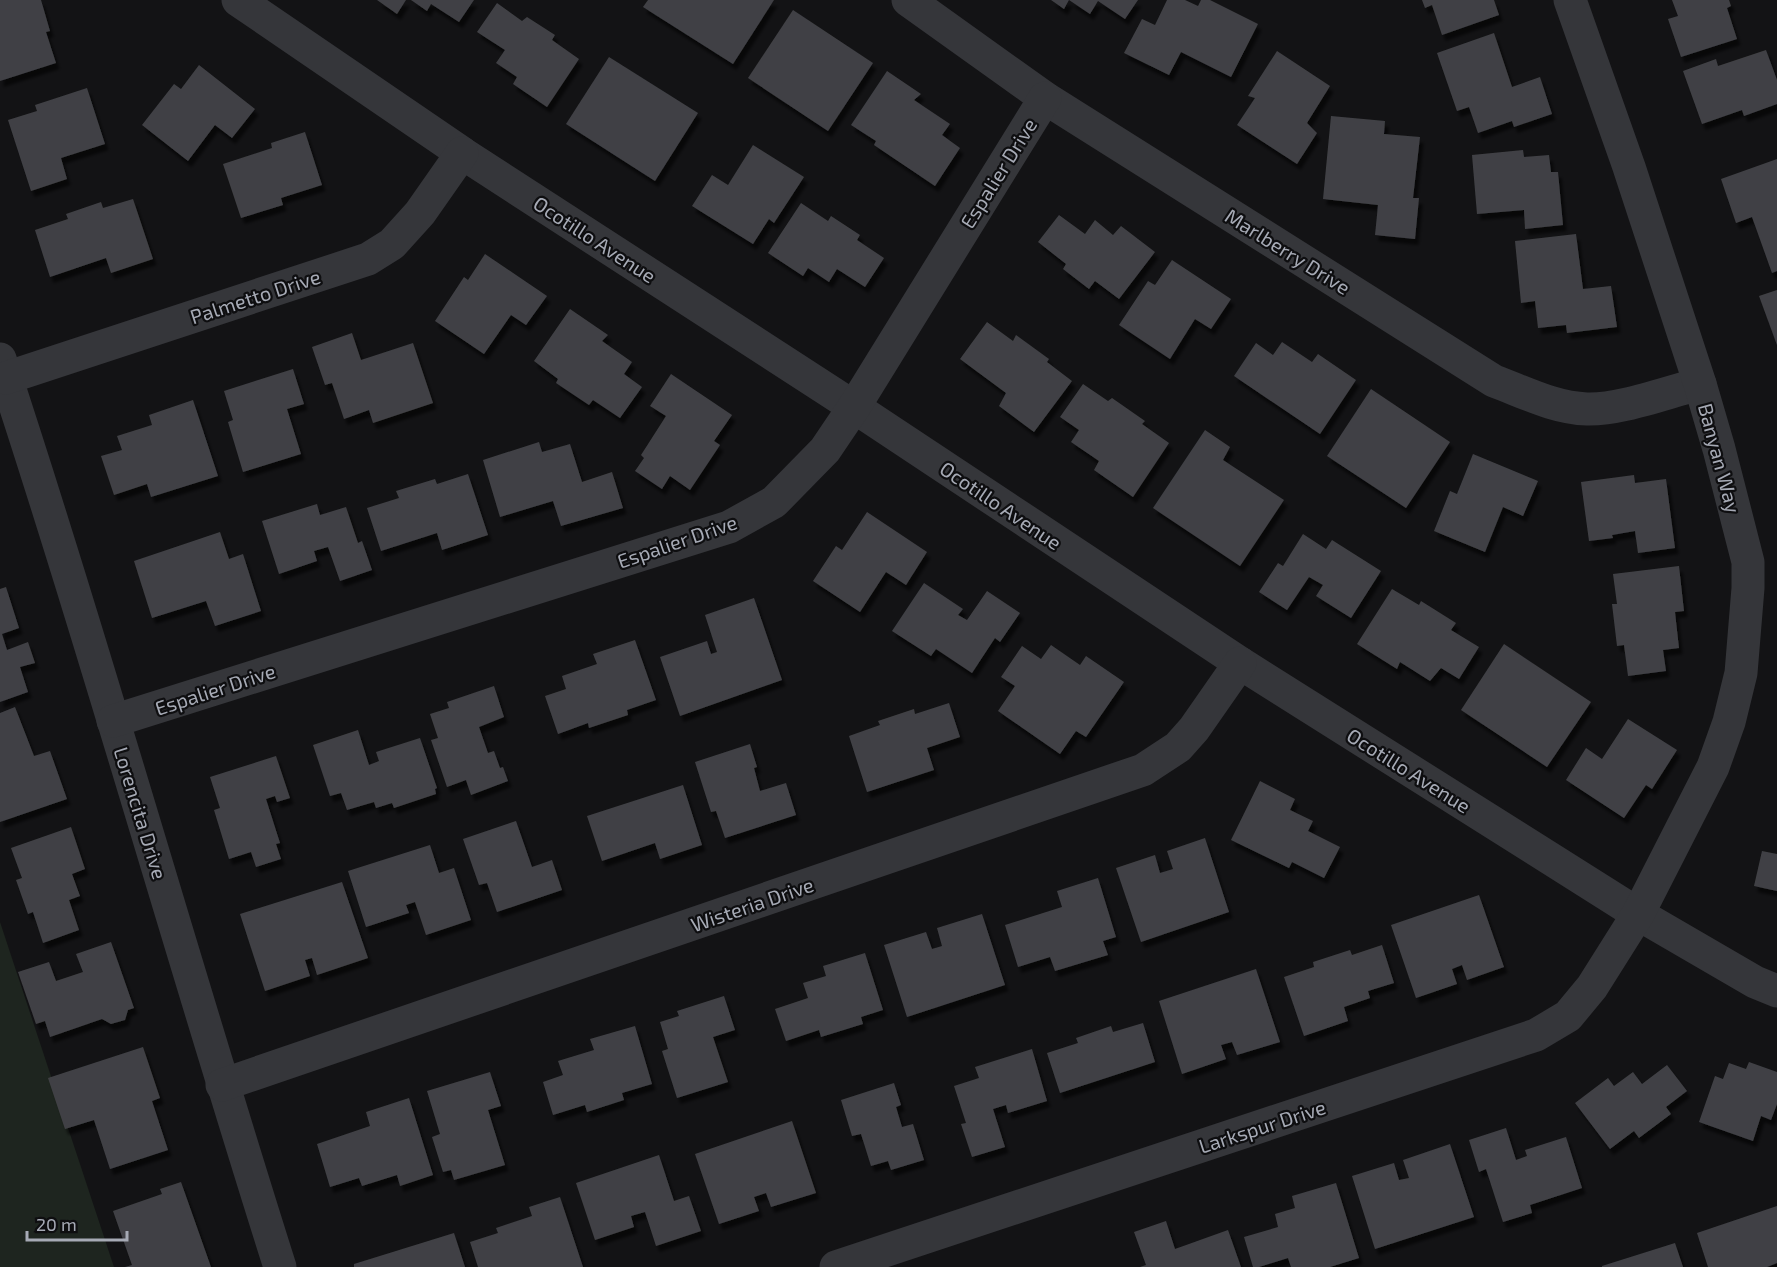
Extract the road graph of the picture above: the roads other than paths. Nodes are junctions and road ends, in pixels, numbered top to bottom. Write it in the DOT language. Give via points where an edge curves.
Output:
graph roads {
  1 [pos="237,0"];
  2 [pos="908,0"];
  3 [pos="1570,0"];
  4 [pos="1045,98"];
  5 [pos="462,153"];
  6 [pos="3,368"];
  7 [pos="1700,384"];
  8 [pos="854,407"];
  9 [pos="1240,663"];
  10 [pos="113,721"];
  11 [pos="1638,914"];
  12 [pos="1777,991"];
  13 [pos="222,1085"];
  14 [pos="280,1267"];
  15 [pos="836,1267"];
  1 -- 5 [label="street, Ocotillo Avenue"];
  2 -- 4 [label="street, Marlberry Drive"];
  3 -- 7 [label="street, Banyan Way"];
  4 -- 7 [label="street, Marlberry Drive" via="1494,381 1552,403 1587,409"];
  4 -- 8 [label="street, Espalier Drive"];
  5 -- 6 [label="street, Palmetto Drive" via="420,213 392,244 368,259"];
  5 -- 8 [label="street, Ocotillo Avenue"];
  6 -- 10 [label="street, Lorencita Drive"];
  7 -- 11 [label="street, Banyan Way" via="1748,562 1741,673 1713,767"];
  8 -- 9 [label="street, Ocotillo Avenue"];
  8 -- 10 [label="street, Espalier Drive" via="825,450 774,502 729,527"];
  9 -- 11 [label="street, Ocotillo Avenue"];
  9 -- 13 [label="street, Wisteria Drive" via="1189,735 1143,770"];
  10 -- 13 [label="street, Lorencita Drive"];
  11 -- 12 [label="street, Ocotillo Avenue"];
  11 -- 15 [label="street, Larkspur Drive" via="1574,1009 1536,1035"];
  13 -- 14 [label="street, Lorencita Drive"];
}
